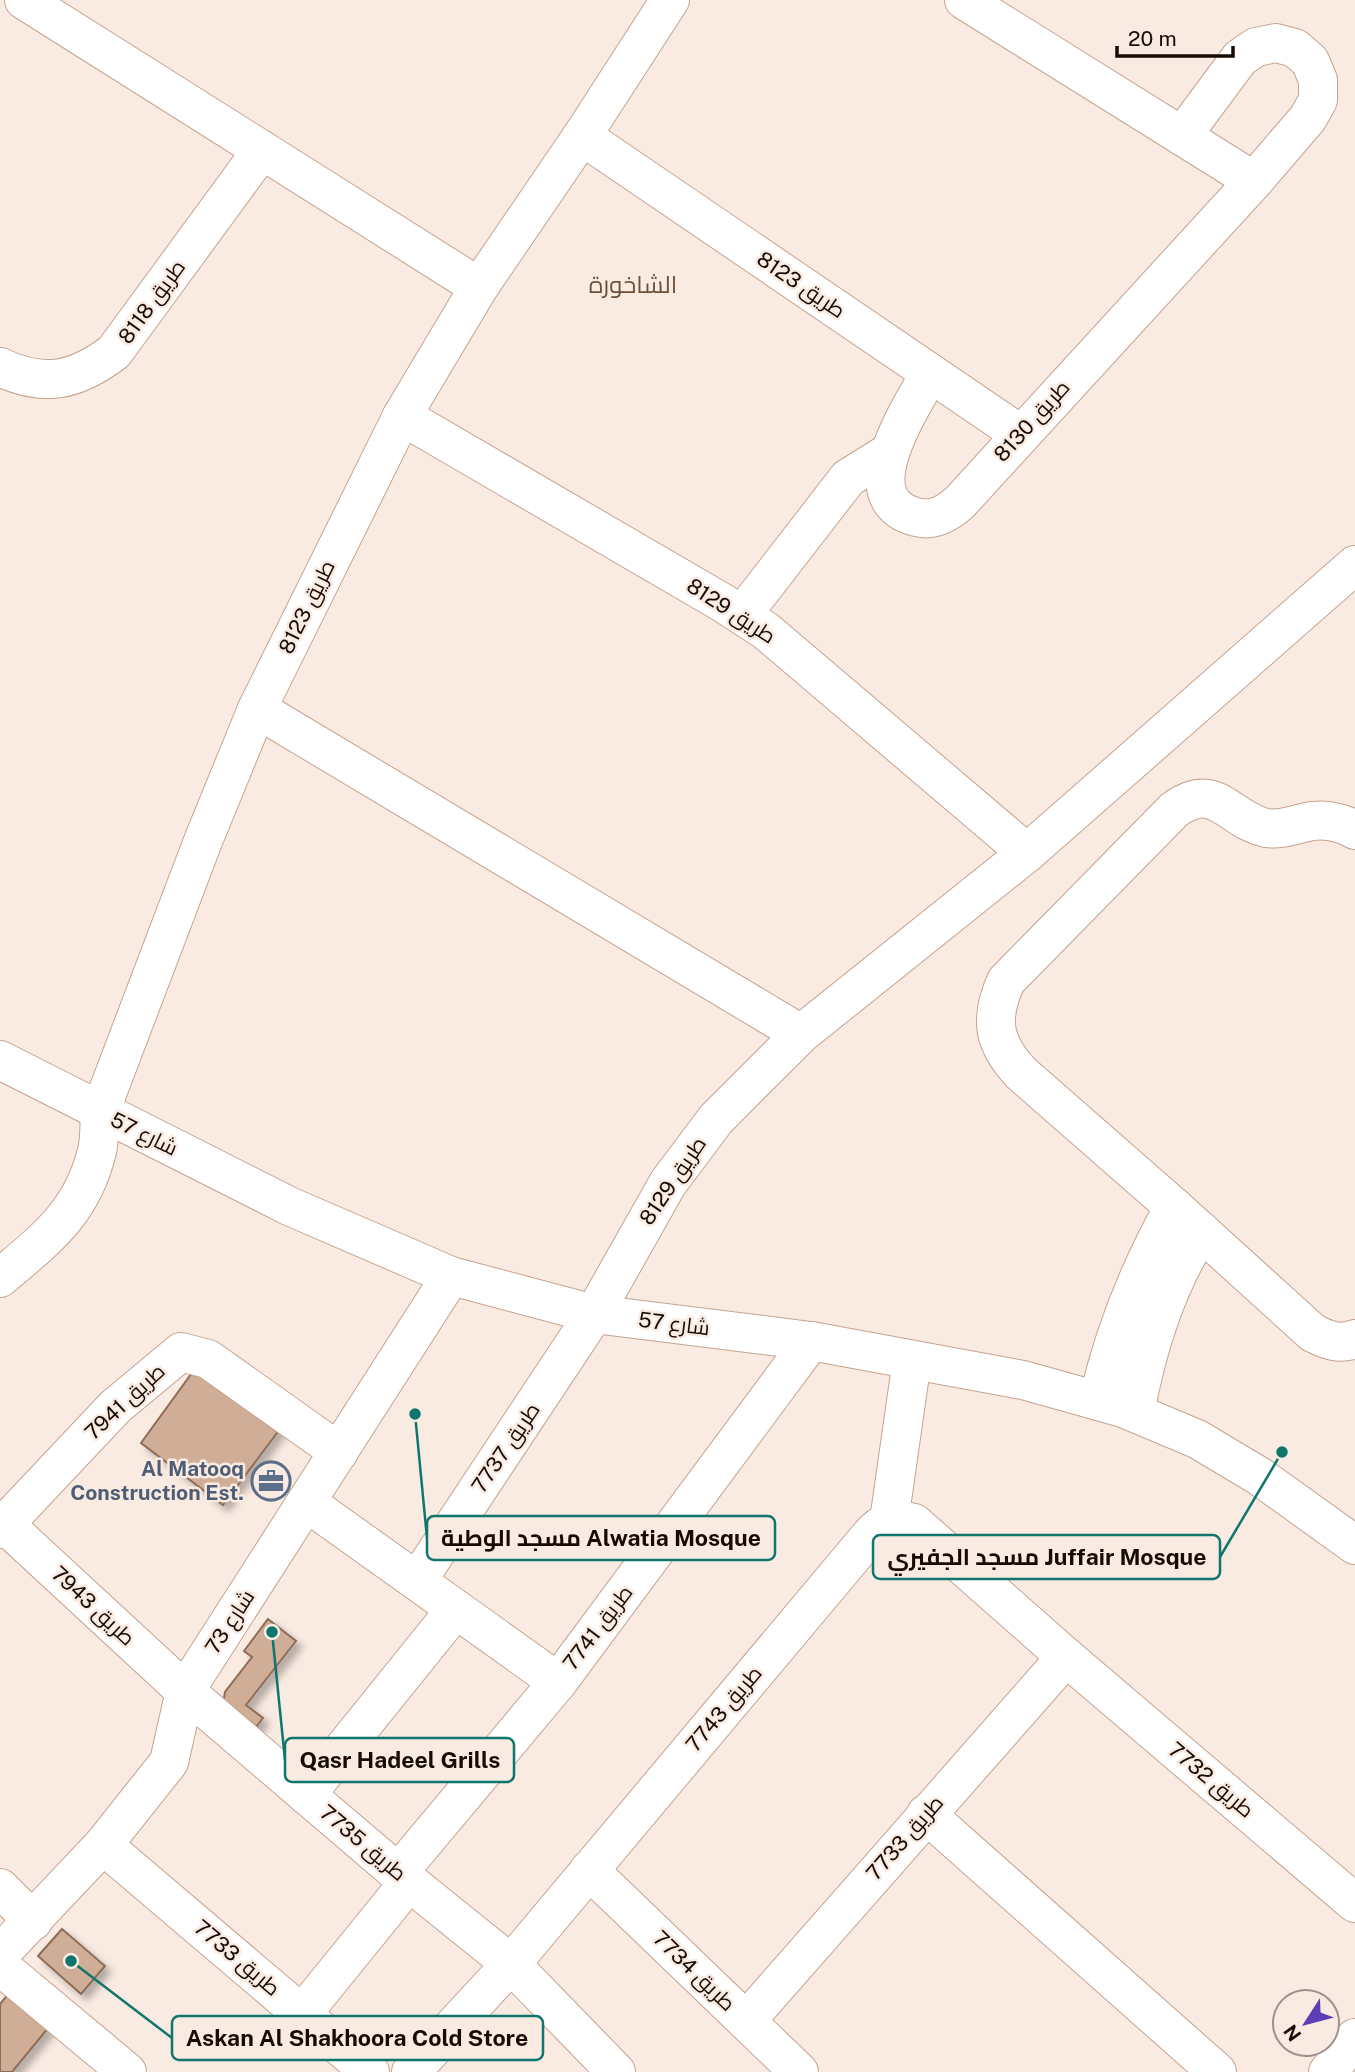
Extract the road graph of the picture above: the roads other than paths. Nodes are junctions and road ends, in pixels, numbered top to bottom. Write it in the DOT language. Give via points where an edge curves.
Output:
graph roads {
  1 [pos="24,0"];
  2 [pos="670,0"];
  3 [pos="964,0"];
  4 [pos="582,136"];
  5 [pos="1182,136"];
  6 [pos="262,150"];
  7 [pos="1254,181"];
  8 [pos="479,287"];
  9 [pos="0,367"];
  10 [pos="930,373"];
  11 [pos="402,416"];
  12 [pos="1020,434"];
  13 [pos="888,453"];
  14 [pos="1355,565"];
  15 [pos="742,615"];
  16 [pos="257,709"];
  17 [pos="1355,830"];
  18 [pos="1027,853"];
  19 [pos="801,1034"];
  20 [pos="0,1060"];
  21 [pos="100,1112"];
  22 [pos="1188,1219"];
  23 [pos="451,1276"];
  24 [pos="0,1278"];
  25 [pos="594,1314"];
  26 [pos="1355,1339"];
  27 [pos="811,1341"];
  28 [pos="912,1360"];
  29 [pos="1098,1401"];
  30 [pos="1135,1413"];
  31 [pos="339,1452"];
  32 [pos="306,1502"];
  33 [pos="889,1521"];
  34 [pos="2,1525"];
  35 [pos="1355,1545"];
  36 [pos="417,1581"];
  37 [pos="456,1609"];
  38 [pos="1066,1657"];
  39 [pos="558,1682"];
  40 [pos="186,1691"];
  41 [pos="306,1795"];
  42 [pos="926,1814"];
  43 [pos="103,1845"];
  44 [pos="589,1870"];
  45 [pos="403,1877"];
  46 [pos="0,1888"];
  47 [pos="1355,1903"];
  48 [pos="33,1921"];
  49 [pos="0,1954"];
  50 [pos="511,1964"];
  51 [pos="0,1966"];
  52 [pos="302,2014"];
  53 [pos="746,2021"];
  54 [pos="1355,2038"];
  55 [pos="127,2072"];
  56 [pos="370,2072"];
  57 [pos="411,2072"];
  58 [pos="616,2072"];
  59 [pos="799,2072"];
  60 [pos="1217,2072"];
  61 [pos="1328,2072"];
  1 -- 6 [label="street"];
  2 -- 4 [label="street, طريق 8123"];
  3 -- 5 [label="street"];
  4 -- 8 [label="street, طريق 8123"];
  4 -- 10 [label="street, طريق 8123"];
  5 -- 7 [label="street"];
  5 -- 7 [label="street, طريق 8130" via="1240,58 1256,47 1276,43 1295,48 1310,61 1318,80 1318,100"];
  6 -- 8 [label="street"];
  6 -- 9 [label="street, طريق 8118" via="114,352 69,378 18,376"];
  7 -- 12 [label="street, طريق 8130"];
  8 -- 11 [label="street, طريق 8123"];
  10 -- 12 [label="street, طريق 8123"];
  10 -- 13 [label="street, طريق 8130"];
  11 -- 15 [label="street, طريق 8129"];
  11 -- 16 [label="street, طريق 8123"];
  12 -- 13 [label="street, طريق 8130" via="948,513 933,518 917,518 891,500 885,484"];
  13 -- 15 [label="street" via="848,478"];
  14 -- 18 [label="street, طريق 8129"];
  15 -- 18 [label="street, طريق 8129"];
  16 -- 19 [label="street"];
  16 -- 21 [label="street, طريق 8123"];
  17 -- 22 [label="street" via="1319,821 1273,829 1257,826 1211,799 1185,802 1006,981 998,999 998,1040 1007,1058"];
  18 -- 19 [label="street, طريق 8129"];
  19 -- 25 [label="street, طريق 8129" via="716,1119 676,1172"];
  20 -- 21 [label="street, شارع 57"];
  21 -- 23 [label="street, شارع 57" via="289,1206"];
  21 -- 24 [label="street, طريق 8123" via="97,1149 83,1192 56,1230"];
  22 -- 26 [label="street" via="1313,1332 1329,1342"];
  22 -- 29 [label="street" via="1135,1281"];
  22 -- 30 [label="street" via="1181,1264 1145,1362"];
  23 -- 25 [label="street, شارع 57"];
  23 -- 31 [label="street, شارع 73"];
  25 -- 27 [label="street, شارع 57"];
  25 -- 36 [label="street, طريق 7737"];
  27 -- 28 [label="street, شارع 57"];
  27 -- 39 [label="street, طريق 7741"];
  28 -- 29 [label="street, شارع 57" via="1023,1380"];
  28 -- 33 [label="street"];
  29 -- 30 [label="street, شارع 57"];
  30 -- 35 [label="street, شارع 57" via="1197,1439 1259,1476"];
  31 -- 32 [label="street, شارع 73"];
  31 -- 34 [label="street, طريق 7941" via="208,1359 181,1352 115,1407"];
  32 -- 36 [label="street"];
  32 -- 40 [label="street, شارع 73"];
  33 -- 38 [label="street" via="914,1523"];
  33 -- 44 [label="street, طريق 7743" via="869,1536"];
  34 -- 40 [label="street, طريق 7943"];
  36 -- 37 [label="street"];
  37 -- 39 [label="street"];
  37 -- 41 [label="street"];
  38 -- 42 [label="street, طريق 7733"];
  38 -- 47 [label="street, طريق 7732"];
  39 -- 45 [label="street, طريق 7741"];
  40 -- 41 [label="street, طريق 7735"];
  40 -- 43 [label="street, شارع 73" via="169,1762"];
  41 -- 45 [label="street, طريق 7735"];
  42 -- 53 [label="street, طريق 7733"];
  42 -- 60 [label="street"];
  43 -- 48 [label="street, شارع 73"];
  43 -- 52 [label="street, طريق 7733"];
  44 -- 50 [label="street, طريق 7743"];
  44 -- 53 [label="street, طريق 7734"];
  45 -- 50 [label="street, طريق 7735"];
  45 -- 52 [label="street, طريق 7741"];
  46 -- 48 [label="street"];
  48 -- 49 [label="street, شارع 73"];
  50 -- 57 [label="street, طريق 7743"];
  50 -- 58 [label="street, طريق 7735"];
  51 -- 55 [label="street"];
  52 -- 56 [label="street, طريق 7733"];
  53 -- 59 [label="street, طريق 7734"];
  54 -- 61 [label="street"];
}
